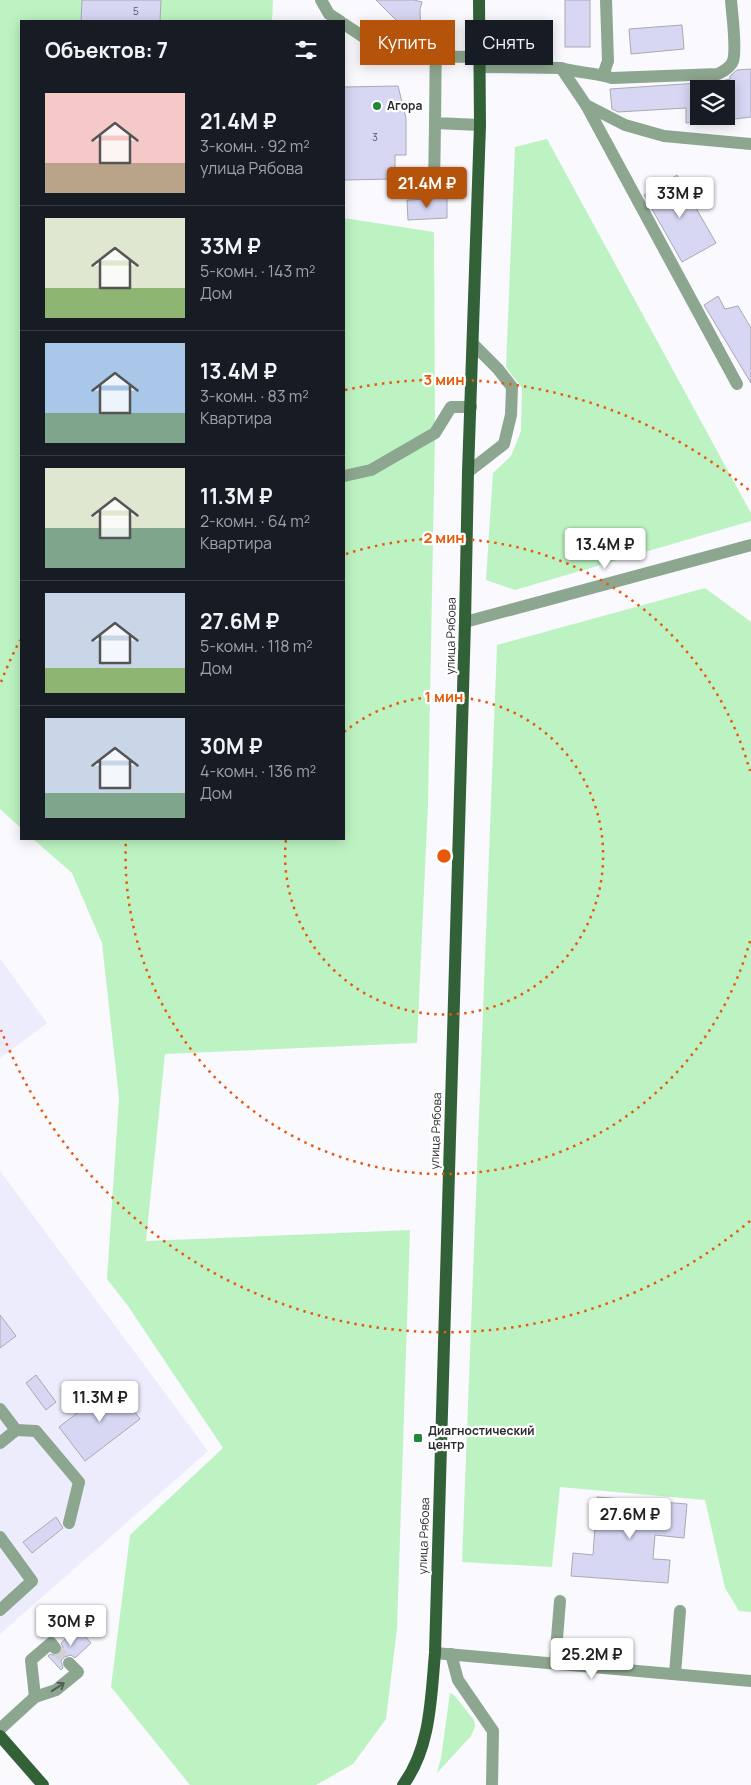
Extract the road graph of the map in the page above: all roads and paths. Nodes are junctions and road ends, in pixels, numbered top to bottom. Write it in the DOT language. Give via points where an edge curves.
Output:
graph roads {
  1 [pos="320,0"];
  2 [pos="479,0"];
  3 [pos="606,0"];
  4 [pos="731,0"];
  5 [pos="338,20"];
  6 [pos="479,20"];
  7 [pos="345,25"];
  8 [pos="360,35"];
  9 [pos="436,65"];
  10 [pos="480,65"];
  11 [pos="520,65"];
  12 [pos="561,68"];
  13 [pos="603,75"];
  14 [pos="586,105"];
  15 [pos="435,124"];
  16 [pos="480,126"];
  17 [pos="751,144"];
  18 [pos="407,190"];
  19 [pos="473,344"];
  20 [pos="737,384"];
  21 [pos="470,407"];
  22 [pos="468,472"];
  23 [pos="345,476"];
  24 [pos="751,545"];
  25 [pos="465,622"];
  26 [pos="0,1409"];
  27 [pos="16,1430"];
  28 [pos="0,1443"];
  29 [pos="69,1523"];
  30 [pos="0,1537"];
  31 [pos="560,1601"];
  32 [pos="0,1610"];
  33 [pos="680,1610"];
  34 [pos="56,1648"];
  35 [pos="434,1652"];
  36 [pos="451,1654"];
  37 [pos="69,1663"];
  38 [pos="555,1663"];
  39 [pos="675,1674"];
  40 [pos="751,1681"];
  41 [pos="35,1696"];
  42 [pos="0,1729"];
  43 [pos="0,1736"];
  44 [pos="43,1785"];
  45 [pos="403,1785"];
  46 [pos="492,1785"];
  1 -- 5 [label="street" via="329,14"];
  2 -- 6 [label="main road"];
  3 -- 13 [label="street" via="608,61"];
  4 -- 13 [label="street" via="734,53 733,62 727,69 718,74 612,78"];
  7 -- 8 [label="street"];
  9 -- 15 [label="street"];
  10 -- 16 [label="main road"];
  11 -- 12 [label="street"];
  12 -- 13 [label="street"];
  12 -- 14 [label="street"];
  14 -- 17 [label="street" via="625,126 664,136"];
  14 -- 20 [label="street"];
  15 -- 16 [label="street"];
  15 -- 18 [label="street" via="434,190"];
  16 -- 19 [label="main road"];
  19 -- 21 [label="main road"];
  19 -- 22 [label="street" via="512,387 511,415 504,444"];
  21 -- 22 [label="main road, улица Рябова"];
  21 -- 23 [label="street" via="451,407 435,433 371,470"];
  22 -- 25 [label="main road, улица Рябова"];
  24 -- 25 [label="street"];
  25 -- 35 [label="main road, улица Рябова"];
  26 -- 27 [label="street"];
  27 -- 28 [label="street"];
  27 -- 29 [label="street" via="36,1431 79,1482"];
  30 -- 32 [label="street" via="32,1581"];
  31 -- 38 [label="street"];
  33 -- 39 [label="street"];
  34 -- 41 [label="street" via="51,1643 31,1660"];
  35 -- 36 [label="street"];
  35 -- 45 [label="main road, улица Рябова" via="426,1731 417,1761"];
  36 -- 38 [label="street"];
  36 -- 46 [label="street" via="458,1680 494,1732"];
  41 -- 37 [label="street, one-way" via="56,1690 78,1672"];
  38 -- 39 [label="street"];
  39 -- 40 [label="street"];
  41 -- 42 [label="street"];
  43 -- 44 [label="main road"];
}
